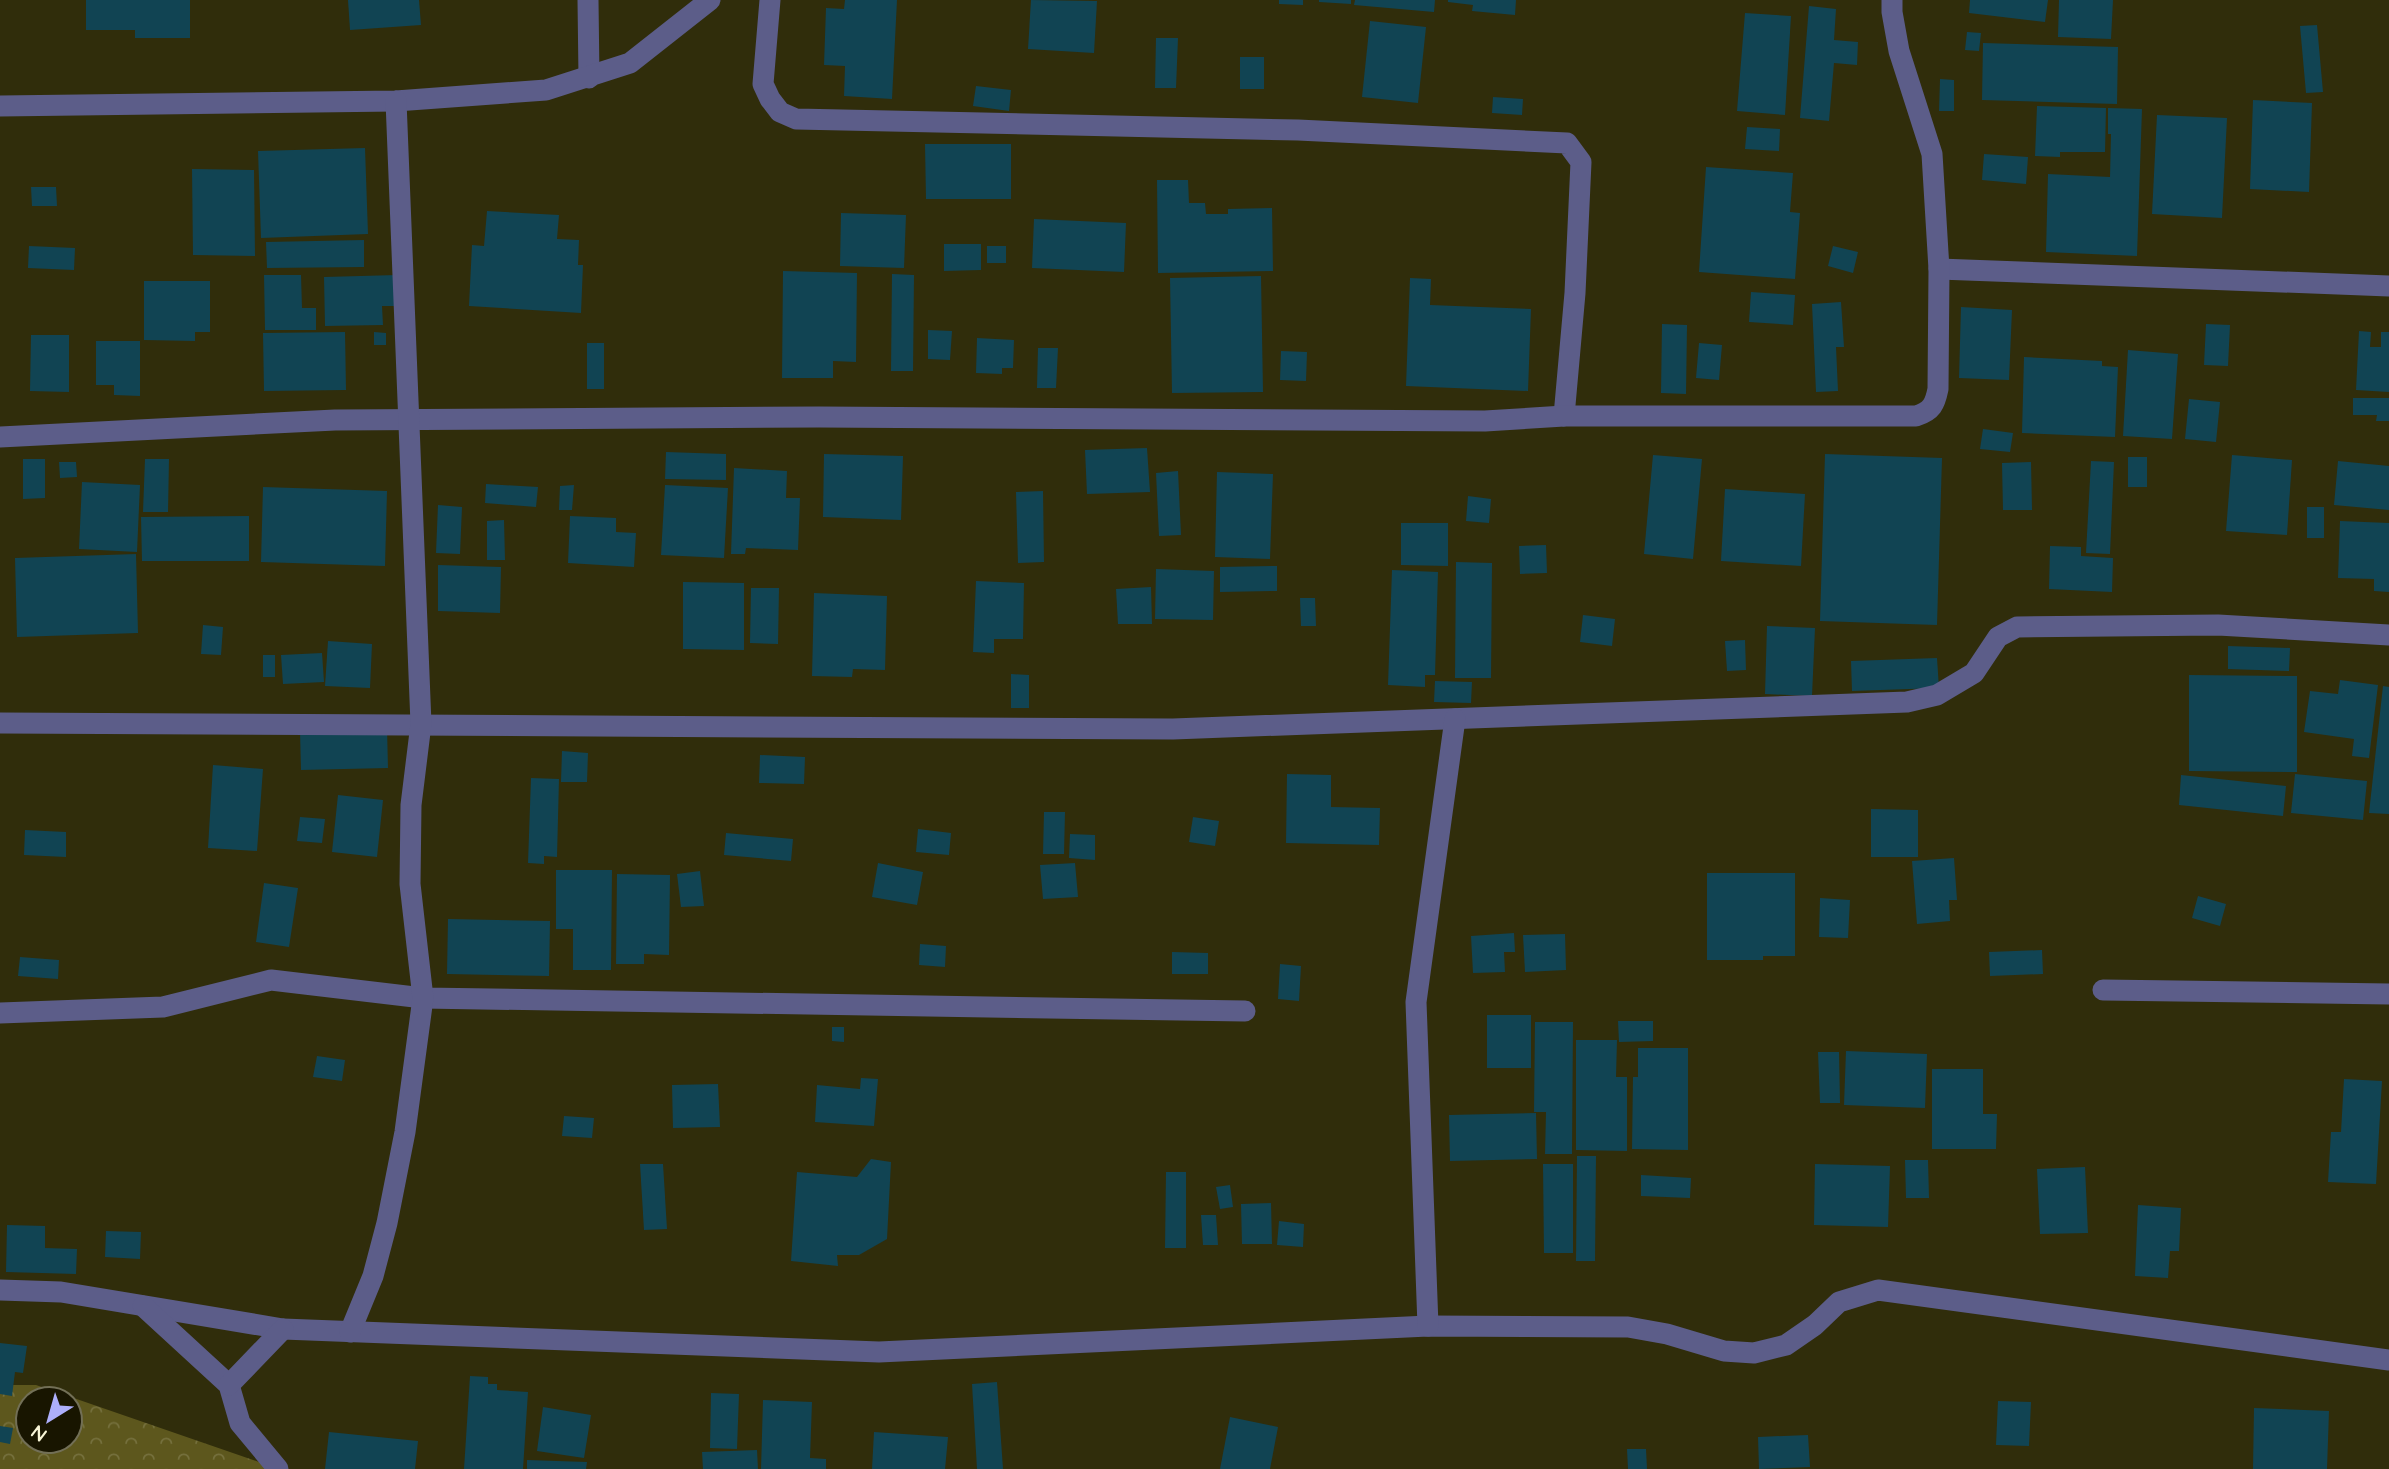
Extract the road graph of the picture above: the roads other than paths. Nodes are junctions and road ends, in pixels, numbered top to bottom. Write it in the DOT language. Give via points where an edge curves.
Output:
graph roads {
  1 [pos="588,0"];
  2 [pos="709,0"];
  3 [pos="770,0"];
  4 [pos="1892,0"];
  5 [pos="589,78"];
  6 [pos="396,101"];
  7 [pos="0,106"];
  8 [pos="1939,269"];
  9 [pos="2389,286"];
  10 [pos="1564,416"];
  11 [pos="408,420"];
  12 [pos="0,437"];
  13 [pos="2389,635"];
  14 [pos="1455,719"];
  15 [pos="0,723"];
  16 [pos="421,724"];
  17 [pos="2103,990"];
  18 [pos="2389,994"];
  19 [pos="424,998"];
  20 [pos="1245,1011"];
  21 [pos="0,1013"];
  22 [pos="0,1290"];
  23 [pos="143,1306"];
  24 [pos="1428,1325"];
  25 [pos="283,1329"];
  26 [pos="351,1332"];
  27 [pos="2389,1360"];
  28 [pos="229,1385"];
  29 [pos="278,1469"];
  1 -- 5 [label="street"];
  2 -- 5 [label="street" via="630,63"];
  3 -- 10 [label="street" via="763,85 780,112 796,119 1298,130 1567,143 1581,162"];
  4 -- 8 [label="street" via="1899,51 1932,154"];
  5 -- 6 [label="street" via="545,90"];
  6 -- 7 [label="street"];
  6 -- 11 [label="street"];
  8 -- 9 [label="street"];
  8 -- 10 [label="street" via="1938,389 1935,404 1926,413"];
  10 -- 11 [label="street" via="1485,421"];
  11 -- 12 [label="street"];
  11 -- 16 [label="street"];
  13 -- 14 [label="street" via="2218,625 2017,627 1998,636 1974,673 1937,695 1907,702"];
  14 -- 16 [label="street" via="1173,729"];
  14 -- 24 [label="street" via="1416,1002"];
  15 -- 16 [label="street"];
  16 -- 19 [label="street" via="411,806 410,884"];
  17 -- 18 [label="street"];
  19 -- 20 [label="street"];
  19 -- 21 [label="street" via="271,980 163,1007"];
  19 -- 26 [label="street" via="387,1223"];
  22 -- 23 [label="street" via="61,1292"];
  23 -- 25 [label="street"];
  23 -- 28 [label="street"];
  24 -- 26 [label="street" via="879,1352"];
  24 -- 27 [label="street" via="1628,1327 1724,1351 1754,1353 1786,1345 1839,1301 1878,1290"];
  25 -- 26 [label="street"];
  25 -- 28 [label="street"];
  28 -- 29 [label="street" via="240,1423"];
}
